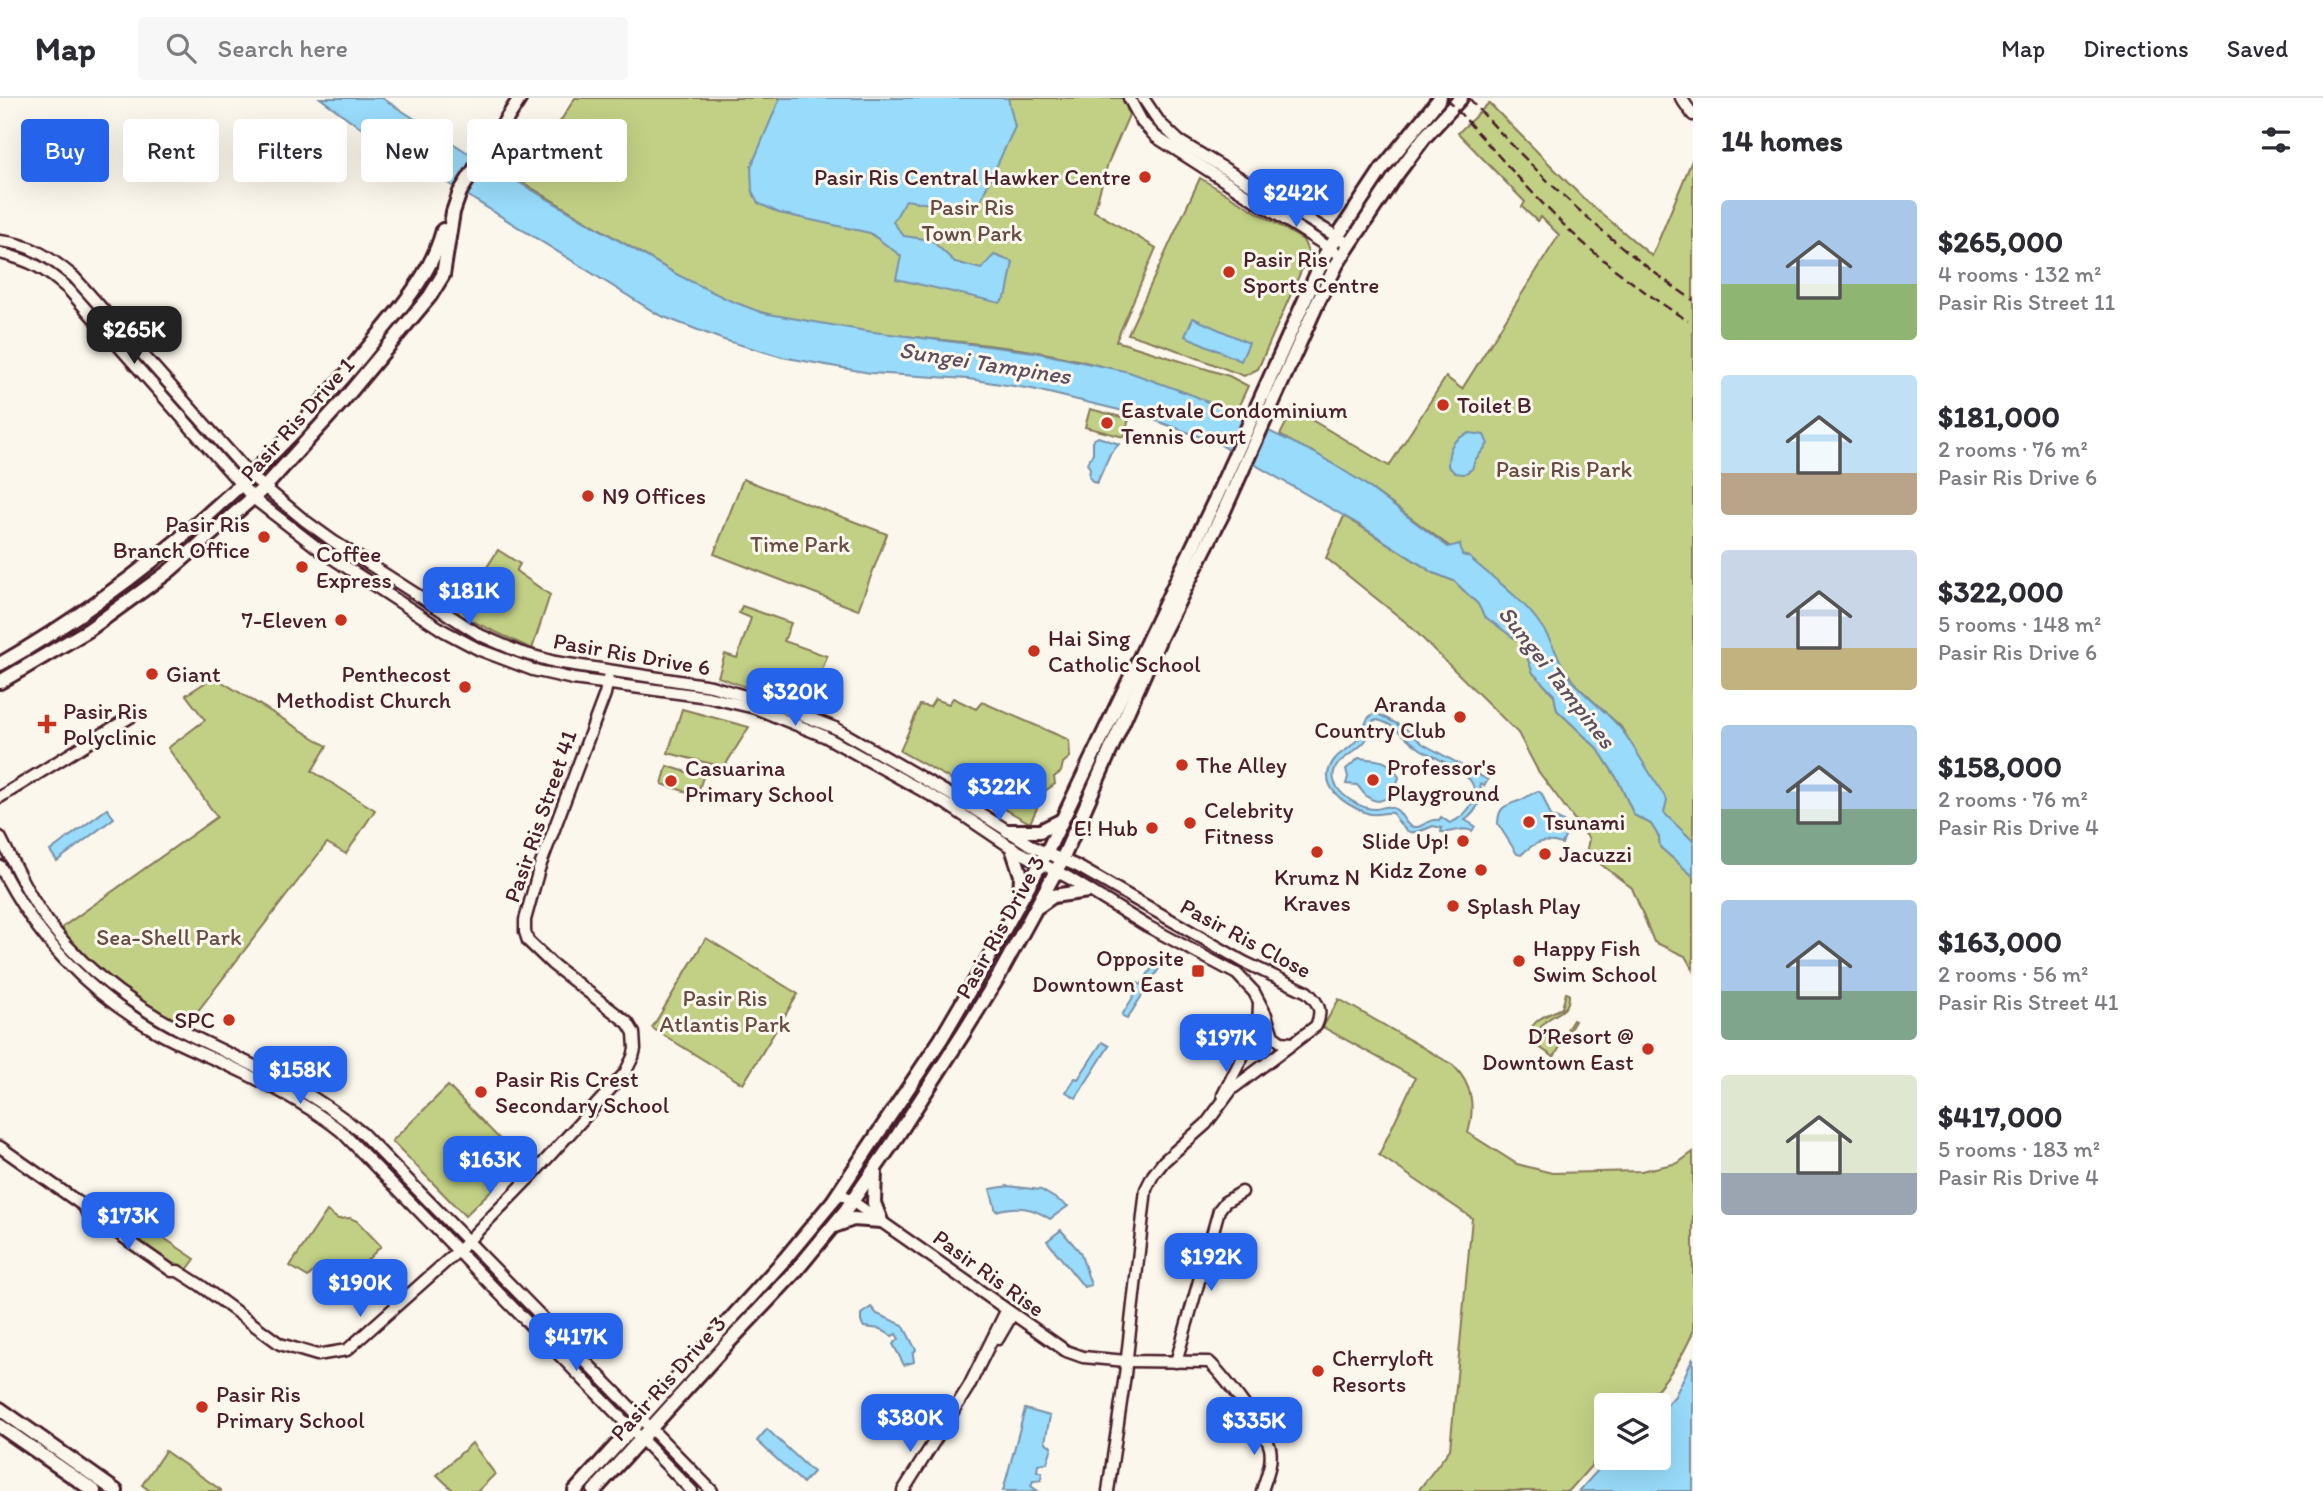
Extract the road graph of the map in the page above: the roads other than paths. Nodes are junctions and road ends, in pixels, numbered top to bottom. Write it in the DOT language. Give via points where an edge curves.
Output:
graph roads {
  1 [pos="514,98"];
  2 [pos="520,98"];
  3 [pos="1129,98"];
  4 [pos="1143,98"];
  5 [pos="1440,98"];
  6 [pos="1461,98"];
  7 [pos="1681,98"];
  8 [pos="1693,115"];
  9 [pos="502,119"];
  10 [pos="506,119"];
  11 [pos="467,177"];
  12 [pos="458,191"];
  13 [pos="1336,236"];
  14 [pos="0,241"];
  15 [pos="1349,244"];
  16 [pos="1329,249"];
  17 [pos="0,253"];
  18 [pos="1342,256"];
  19 [pos="1251,418"];
  20 [pos="1264,424"];
  21 [pos="250,475"];
  22 [pos="239,484"];
  23 [pos="264,488"];
  24 [pos="253,498"];
  25 [pos="0,664"];
  26 [pos="609,677"];
  27 [pos="0,682"];
  28 [pos="132,716"];
  29 [pos="71,755"];
  30 [pos="0,797"];
  31 [pos="0,805"];
  32 [pos="1062,820"];
  33 [pos="1008,831"];
  34 [pos="0,837"];
  35 [pos="1012,848"];
  36 [pos="1044,858"];
  37 [pos="1059,865"];
  38 [pos="0,866"];
  39 [pos="1088,891"];
  40 [pos="1020,902"];
  41 [pos="1144,904"];
  42 [pos="1036,909"];
  43 [pos="1135,918"];
  44 [pos="1259,1004"];
  45 [pos="1293,1043"];
  46 [pos="1244,1052"];
  47 [pos="1264,1064"];
  48 [pos="1215,1111"];
  49 [pos="0,1147"];
  50 [pos="875,1170"];
  51 [pos="839,1192"];
  52 [pos="1242,1192"];
  53 [pos="852,1202"];
  54 [pos="881,1220"];
  55 [pos="830,1228"];
  56 [pos="467,1241"];
  57 [pos="458,1251"];
  58 [pos="1009,1313"];
  59 [pos="1126,1361"];
  60 [pos="1176,1362"];
  61 [pos="0,1409"];
  62 [pos="640,1417"];
  63 [pos="0,1426"];
  64 [pos="651,1427"];
  65 [pos="631,1428"];
  66 [pos="641,1438"];
  67 [pos="94,1491"];
  68 [pos="116,1491"];
  69 [pos="575,1491"];
  70 [pos="594,1491"];
  71 [pos="692,1491"];
  72 [pos="712,1491"];
  73 [pos="903,1491"];
  74 [pos="1108,1491"];
  75 [pos="1262,1491"];
  1 -- 9 [label="main road, Pasir Ris Drive 1"];
  2 -- 10 [label="main road, Pasir Ris Drive 1"];
  3 -- 16 [label="street" via="1156,137"];
  4 -- 13 [label="street" via="1180,141"];
  5 -- 13 [label="main road, Pasir Ris Drive 3" via="1382,169"];
  6 -- 15 [label="main road, Pasir Ris Drive 3" via="1424,138"];
  7 -- 8 [label="street"];
  11 -- 12 [label="main road, Pasir Ris Drive 1"];
  12 -- 21 [label="main road, Pasir Ris Drive 1" via="432,261 404,303 340,382"];
  12 -- 23 [label="main road, Pasir Ris Drive 1" via="443,275 430,296"];
  13 -- 15 [label="street"];
  13 -- 16 [label="main road, Pasir Ris Drive 3"];
  14 -- 21 [label="street, Pasir Ris Drive 6" via="32,247 75,277"];
  15 -- 18 [label="main road, Pasir Ris Drive 3"];
  16 -- 18 [label="street"];
  16 -- 19 [label="main road, Pasir Ris Drive 3"];
  17 -- 22 [label="street, Pasir Ris Drive 6" via="41,266 69,290"];
  18 -- 20 [label="main road, Pasir Ris Drive 3"];
  19 -- 20 [label="main road" via="1259,417"];
  19 -- 32 [label="main road, Pasir Ris Drive 3"];
  20 -- 37 [label="main road, Pasir Ris Drive 3" via="1160,638"];
  21 -- 22 [label="main road, Pasir Ris Drive 1"];
  21 -- 23 [label="street, Pasir Ris Drive 6"];
  22 -- 24 [label="street, Pasir Ris Drive 6"];
  22 -- 25 [label="main road, Pasir Ris Drive 1" via="124,583"];
  23 -- 24 [label="main road, Pasir Ris Drive 1"];
  23 -- 26 [label="street, Pasir Ris Drive 6" via="332,541 480,635 519,652"];
  24 -- 26 [label="street, Pasir Ris Drive 6" via="323,552 480,650 573,679"];
  24 -- 27 [label="main road, Pasir Ris Drive 1" via="134,598"];
  26 -- 33 [label="street, Pasir Ris Drive 6" via="711,686 806,716 835,728"];
  26 -- 35 [label="street, Pasir Ris Drive 6" via="755,708 789,720 948,805"];
  26 -- 56 [label="street, Pasir Ris Street 41" via="539,869 525,932 528,941 552,964 628,1023 635,1039 633,1057 608,1094"];
  28 -- 29 [label="street"];
  29 -- 30 [label="street"];
  29 -- 31 [label="street"];
  32 -- 33 [label="main road" via="1040,831"];
  32 -- 36 [label="main road, Pasir Ris Drive 3"];
  33 -- 36 [label="street, Pasir Ris Drive 6"];
  34 -- 56 [label="street" via="40,912 93,971 171,1025 285,1079 339,1113"];
  35 -- 36 [label="street, Pasir Ris Drive 6"];
  35 -- 40 [label="main road" via="1021,876"];
  36 -- 37 [label="street, Pasir Ris Drive 6"];
  36 -- 40 [label="main road, Pasir Ris Drive 3"];
  37 -- 39 [label="street, Pasir Ris Close"];
  37 -- 41 [label="street, Pasir Ris Close" via="1077,866"];
  37 -- 42 [label="main road, Pasir Ris Drive 3"];
  38 -- 57 [label="street" via="33,924 92,987 155,1031 269,1085 331,1123"];
  39 -- 42 [label="main road" via="1053,896"];
  39 -- 43 [label="street, Pasir Ris Close"];
  40 -- 51 [label="main road, Pasir Ris Drive 3" via="941,1039"];
  41 -- 43 [label="street"];
  41 -- 45 [label="street, Pasir Ris Close" via="1314,998 1320,1007 1316,1026"];
  42 -- 50 [label="main road, Pasir Ris Drive 3" via="977,1012"];
  43 -- 44 [label="street, Pasir Ris Close" via="1237,974"];
  44 -- 45 [label="street, Pasir Ris Close" via="1273,1036"];
  44 -- 46 [label="street" via="1258,1026"];
  45 -- 47 [label="street"];
  46 -- 47 [label="street" via="1250,1062"];
  46 -- 48 [label="street"];
  47 -- 48 [label="street" via="1232,1089"];
  48 -- 59 [label="street" via="1164,1161 1146,1189"];
  49 -- 57 [label="street" via="176,1266 280,1344 317,1355 347,1350"];
  50 -- 53 [label="main road, Pasir Ris Drive 3"];
  50 -- 54 [label="main road" via="874,1203"];
  51 -- 53 [label="street, Pasir Ris Rise"];
  51 -- 62 [label="main road, Pasir Ris Drive 3" via="784,1260"];
  52 -- 60 [label="street" via="1219,1210"];
  53 -- 54 [label="street, Pasir Ris Rise"];
  53 -- 55 [label="main road, Pasir Ris Drive 3"];
  54 -- 55 [label="main road" via="853,1219"];
  54 -- 58 [label="street, Pasir Ris Rise"];
  55 -- 64 [label="main road, Pasir Ris Drive 3"];
  56 -- 57 [label="street"];
  56 -- 62 [label="street"];
  57 -- 65 [label="street"];
  58 -- 59 [label="street, Pasir Ris Rise" via="1066,1351"];
  58 -- 73 [label="street" via="985,1363"];
  59 -- 60 [label="street, Pasir Ris Rise"];
  59 -- 74 [label="street"];
  60 -- 75 [label="street, Pasir Ris Rise" via="1209,1362 1261,1430 1269,1447 1270,1466"];
  61 -- 68 [label="main road"];
  62 -- 64 [label="street"];
  62 -- 65 [label="main road, Pasir Ris Drive 3"];
  63 -- 67 [label="main road"];
  64 -- 66 [label="main road, Pasir Ris Drive 3"];
  64 -- 72 [label="street"];
  65 -- 66 [label="street"];
  65 -- 69 [label="main road, Pasir Ris Drive 3"];
  66 -- 70 [label="main road, Pasir Ris Drive 3"];
  66 -- 71 [label="street"];
}
